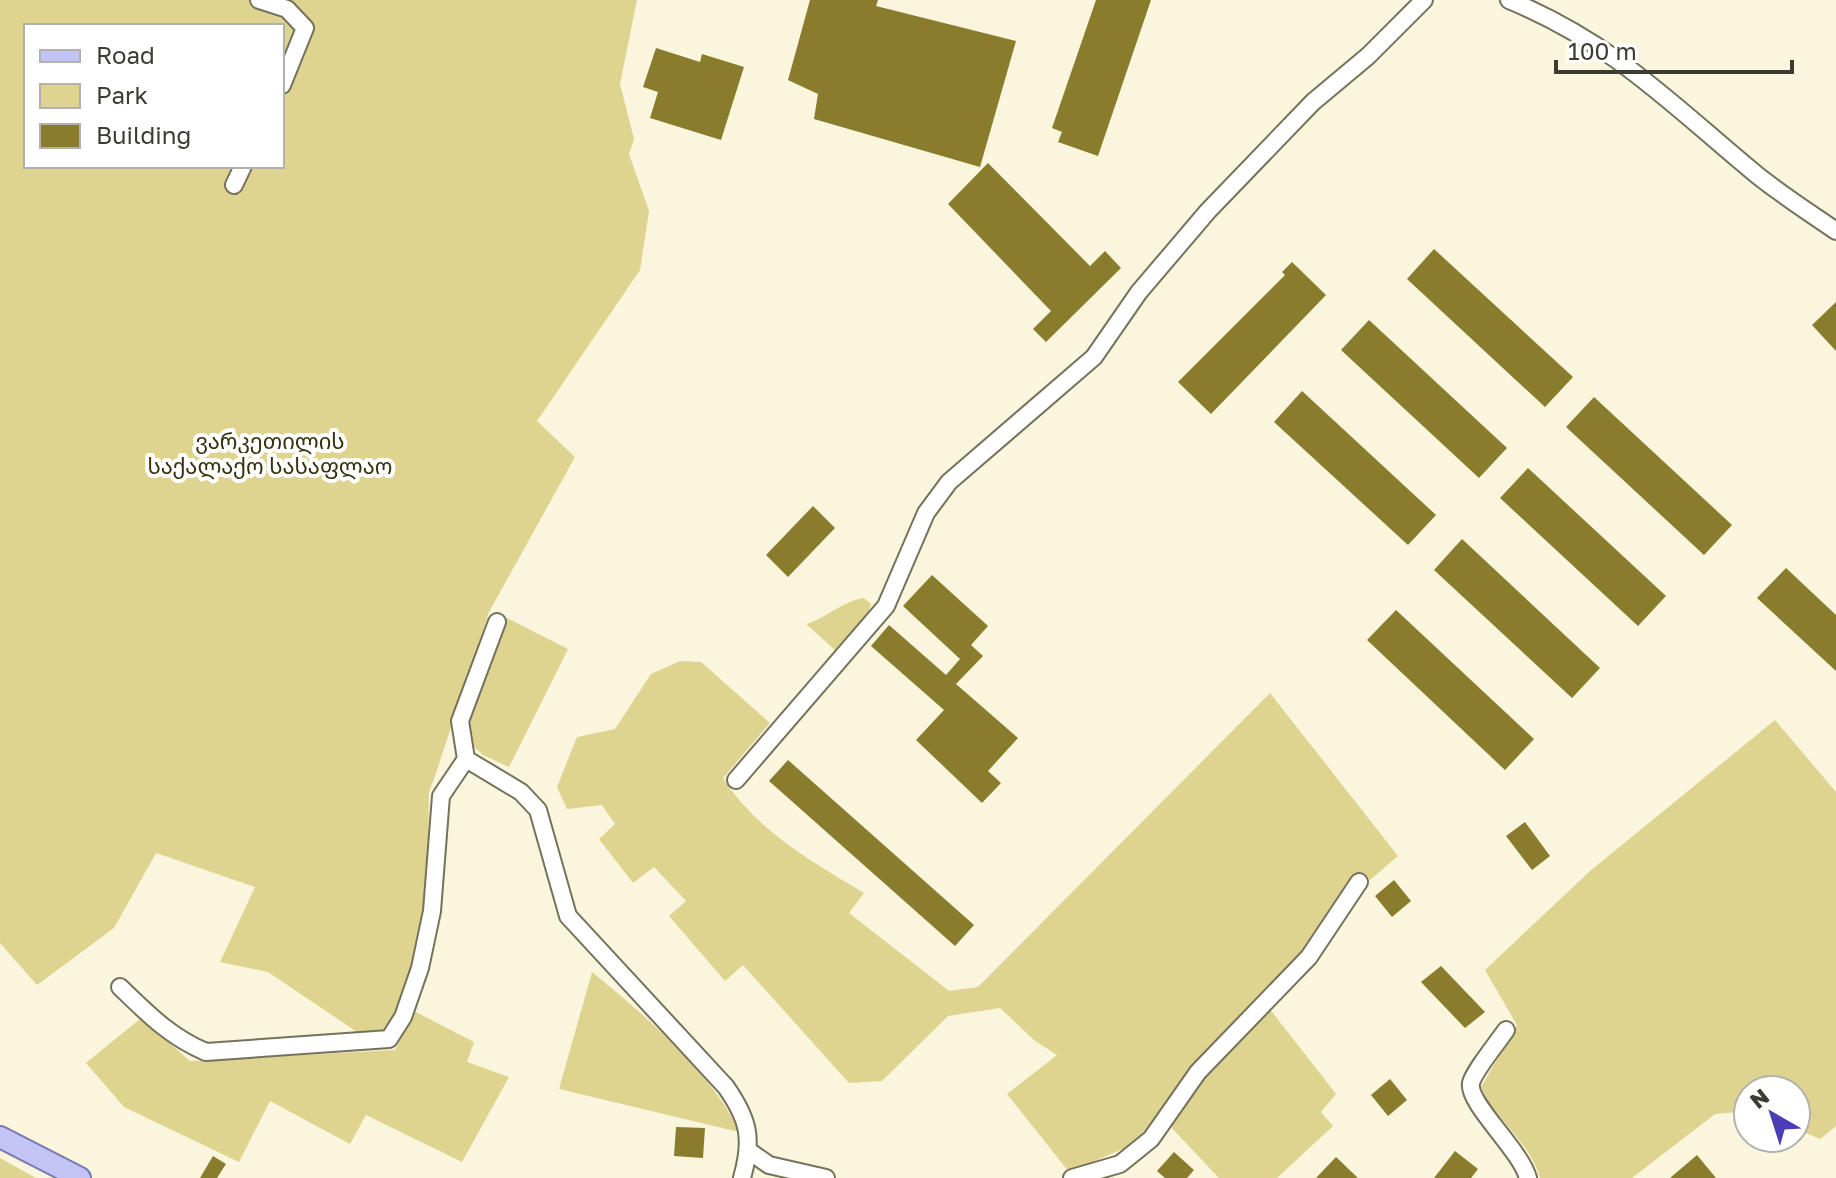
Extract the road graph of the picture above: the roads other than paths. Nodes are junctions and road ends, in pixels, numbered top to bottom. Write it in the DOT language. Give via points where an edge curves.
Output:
graph roads {
  1 [pos="259,0"];
  2 [pos="1424,0"];
  3 [pos="1509,0"];
  4 [pos="284,80"];
  5 [pos="242,168"];
  6 [pos="234,185"];
  7 [pos="1836,231"];
  8 [pos="497,622"];
  9 [pos="466,759"];
  10 [pos="736,780"];
  11 [pos="1359,882"];
  12 [pos="120,987"];
  13 [pos="1506,1030"];
  14 [pos="0,1137"];
  15 [pos="749,1151"];
  16 [pos="791,1176"];
  17 [pos="80,1178"];
  18 [pos="742,1178"];
  19 [pos="826,1178"];
  20 [pos="1072,1178"];
  21 [pos="1528,1178"];
  1 -- 4 [label="street" via="287,9 305,28"];
  2 -- 10 [label="street" via="1313,102 1208,211 1139,292 1094,357 949,482 926,513 886,606"];
  3 -- 7 [label="street" via="1556,19 1634,69 1759,177"];
  5 -- 6 [label="street"];
  8 -- 9 [label="street" via="460,721"];
  9 -- 12 [label="street" via="441,796 432,911 420,968 403,1017 389,1039 206,1052 160,1027"];
  9 -- 15 [label="street" via="521,792 538,810 568,916 726,1087 744,1113"];
  11 -- 20 [label="street" via="1309,957 1198,1072 1151,1139 1120,1164"];
  13 -- 21 [label="street" via="1471,1080 1471,1096 1516,1150"];
  14 -- 17 [label="main road"];
  15 -- 16 [label="street"];
  15 -- 18 [label="street"];
  16 -- 19 [label="street"];
}
